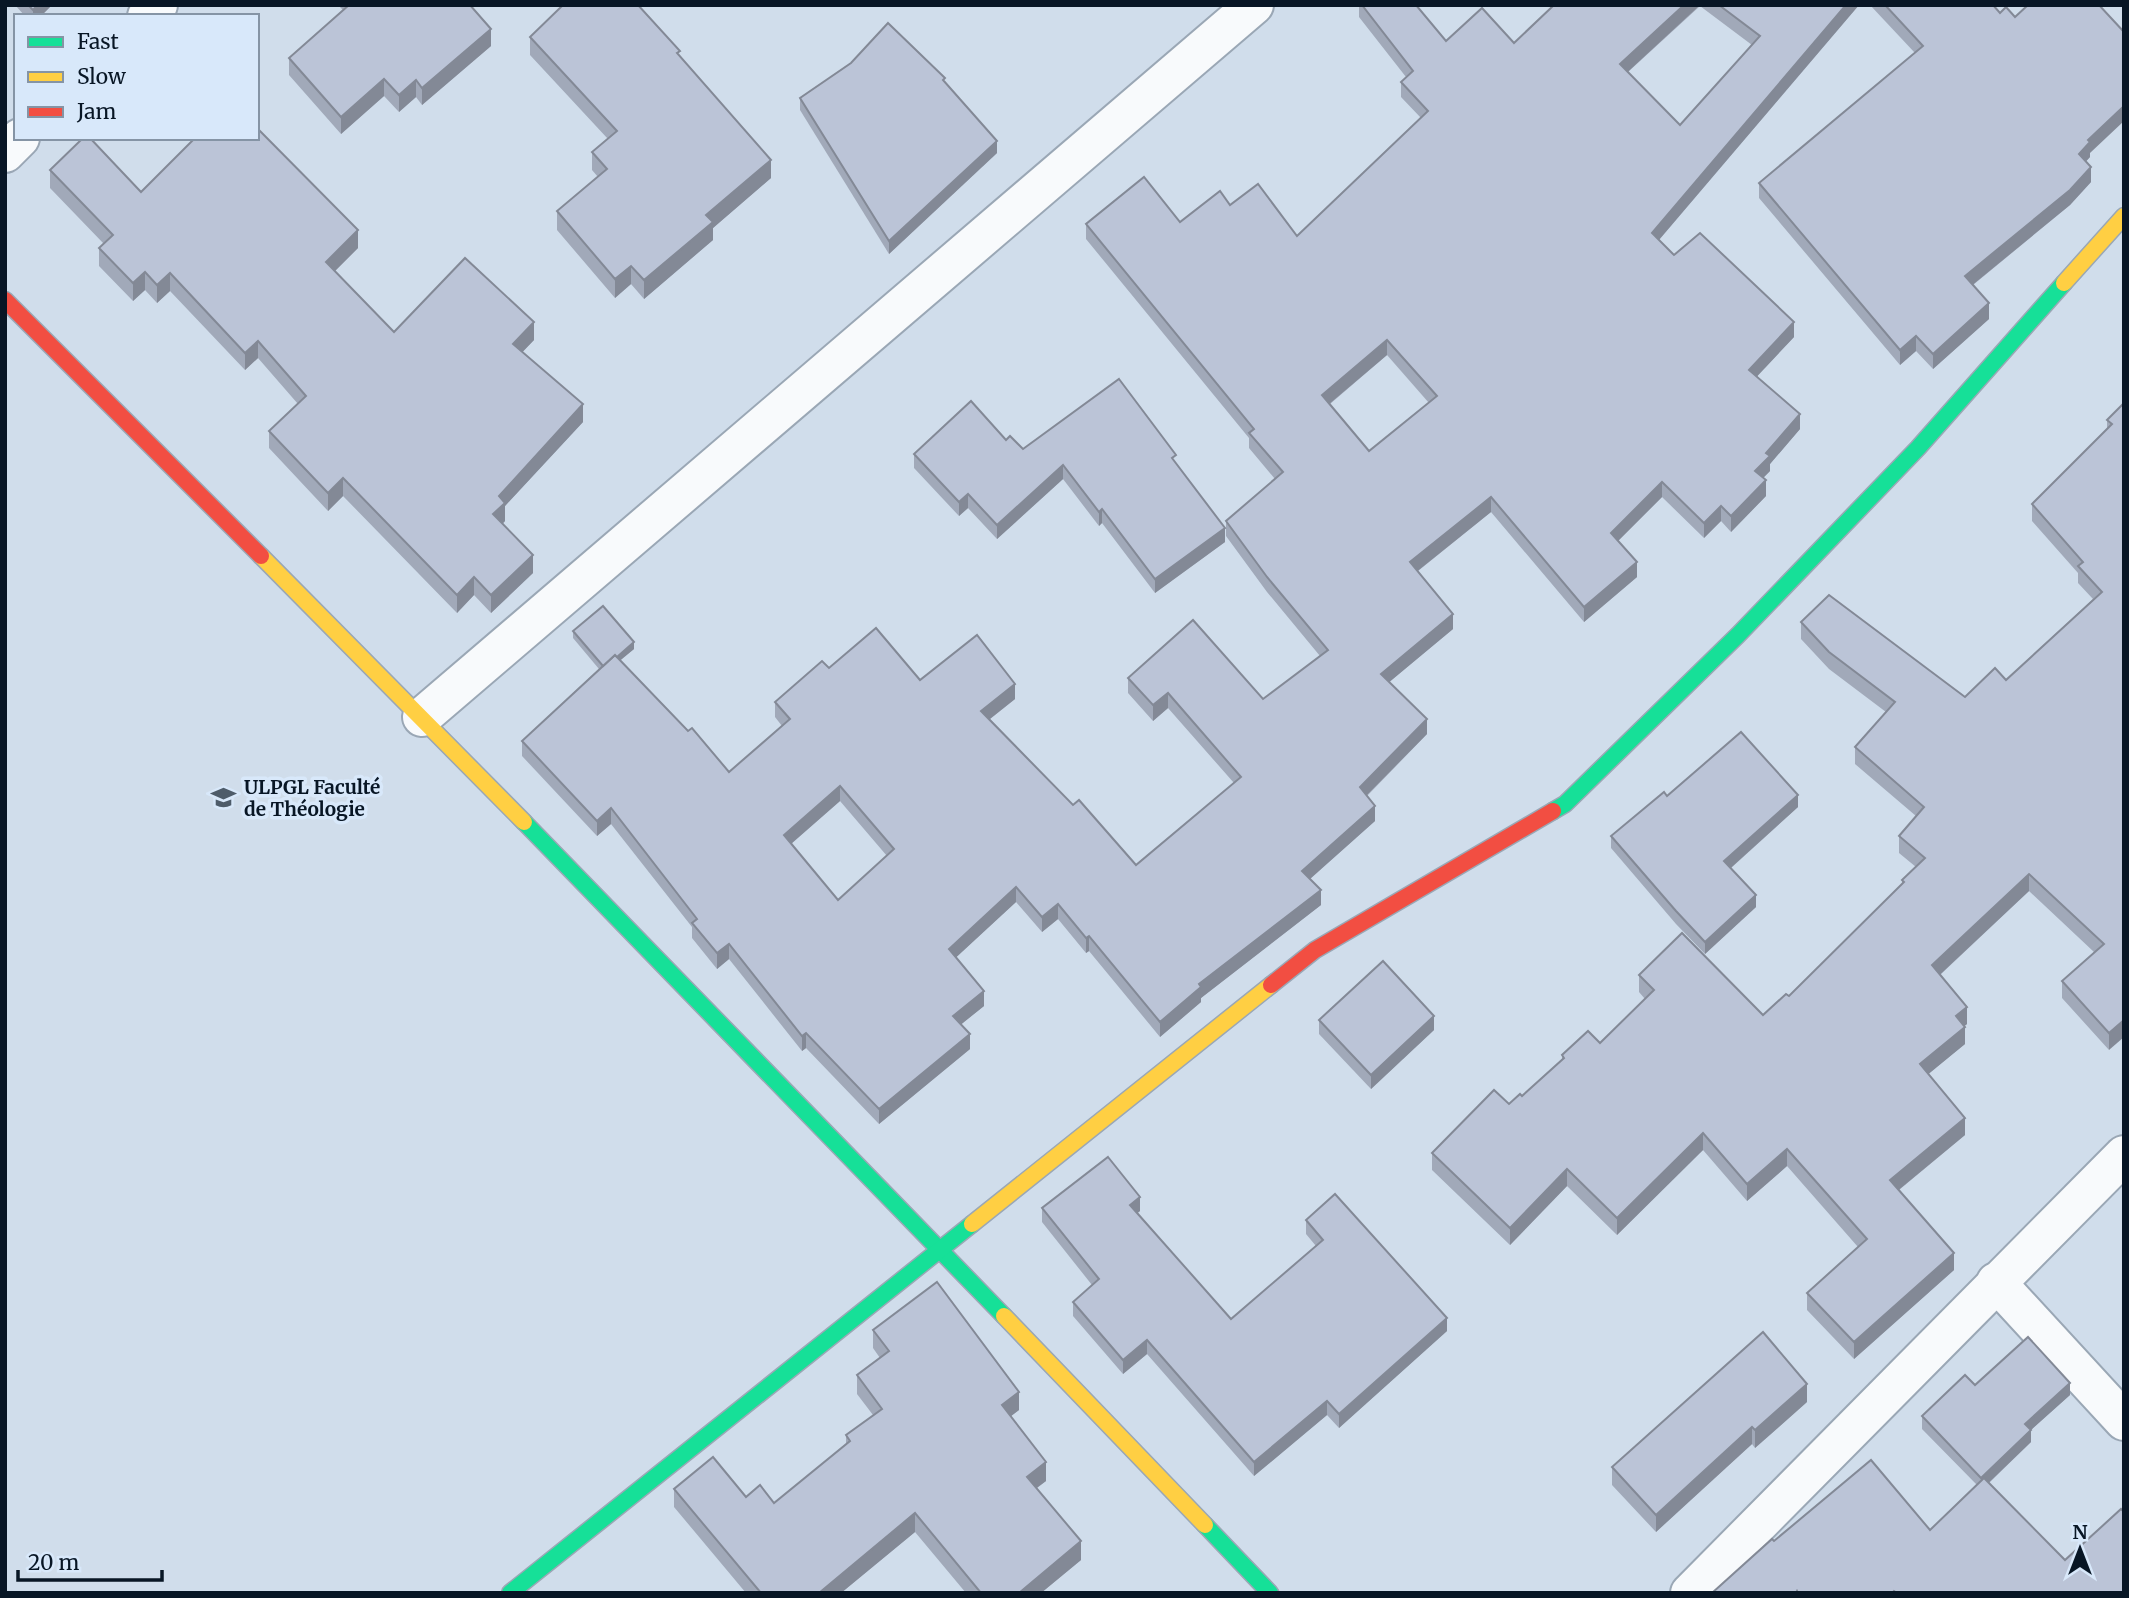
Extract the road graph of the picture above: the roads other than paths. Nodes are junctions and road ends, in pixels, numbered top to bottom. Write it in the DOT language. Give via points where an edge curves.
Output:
graph roads {
  1 [pos="1254,5"];
  2 [pos="18,140"];
  3 [pos="5,153"];
  4 [pos="2124,216"];
  5 [pos="5,300"];
  6 [pos="422,717"];
  7 [pos="2124,1155"];
  8 [pos="940,1248"];
  9 [pos="1996,1282"];
  10 [pos="2124,1421"];
  11 [pos="510,1593"];
  12 [pos="1270,1593"];
  13 [pos="1690,1593"];
  1 -- 6 [label="street"];
  2 -- 3 [label="street"];
  4 -- 8 [label="street" via="1918,448 1738,635 1565,804 1315,950"];
  5 -- 6 [label="street"];
  6 -- 8 [label="street"];
  7 -- 9 [label="street"];
  8 -- 11 [label="street"];
  8 -- 12 [label="street"];
  9 -- 10 [label="street"];
  9 -- 13 [label="street"];
}
